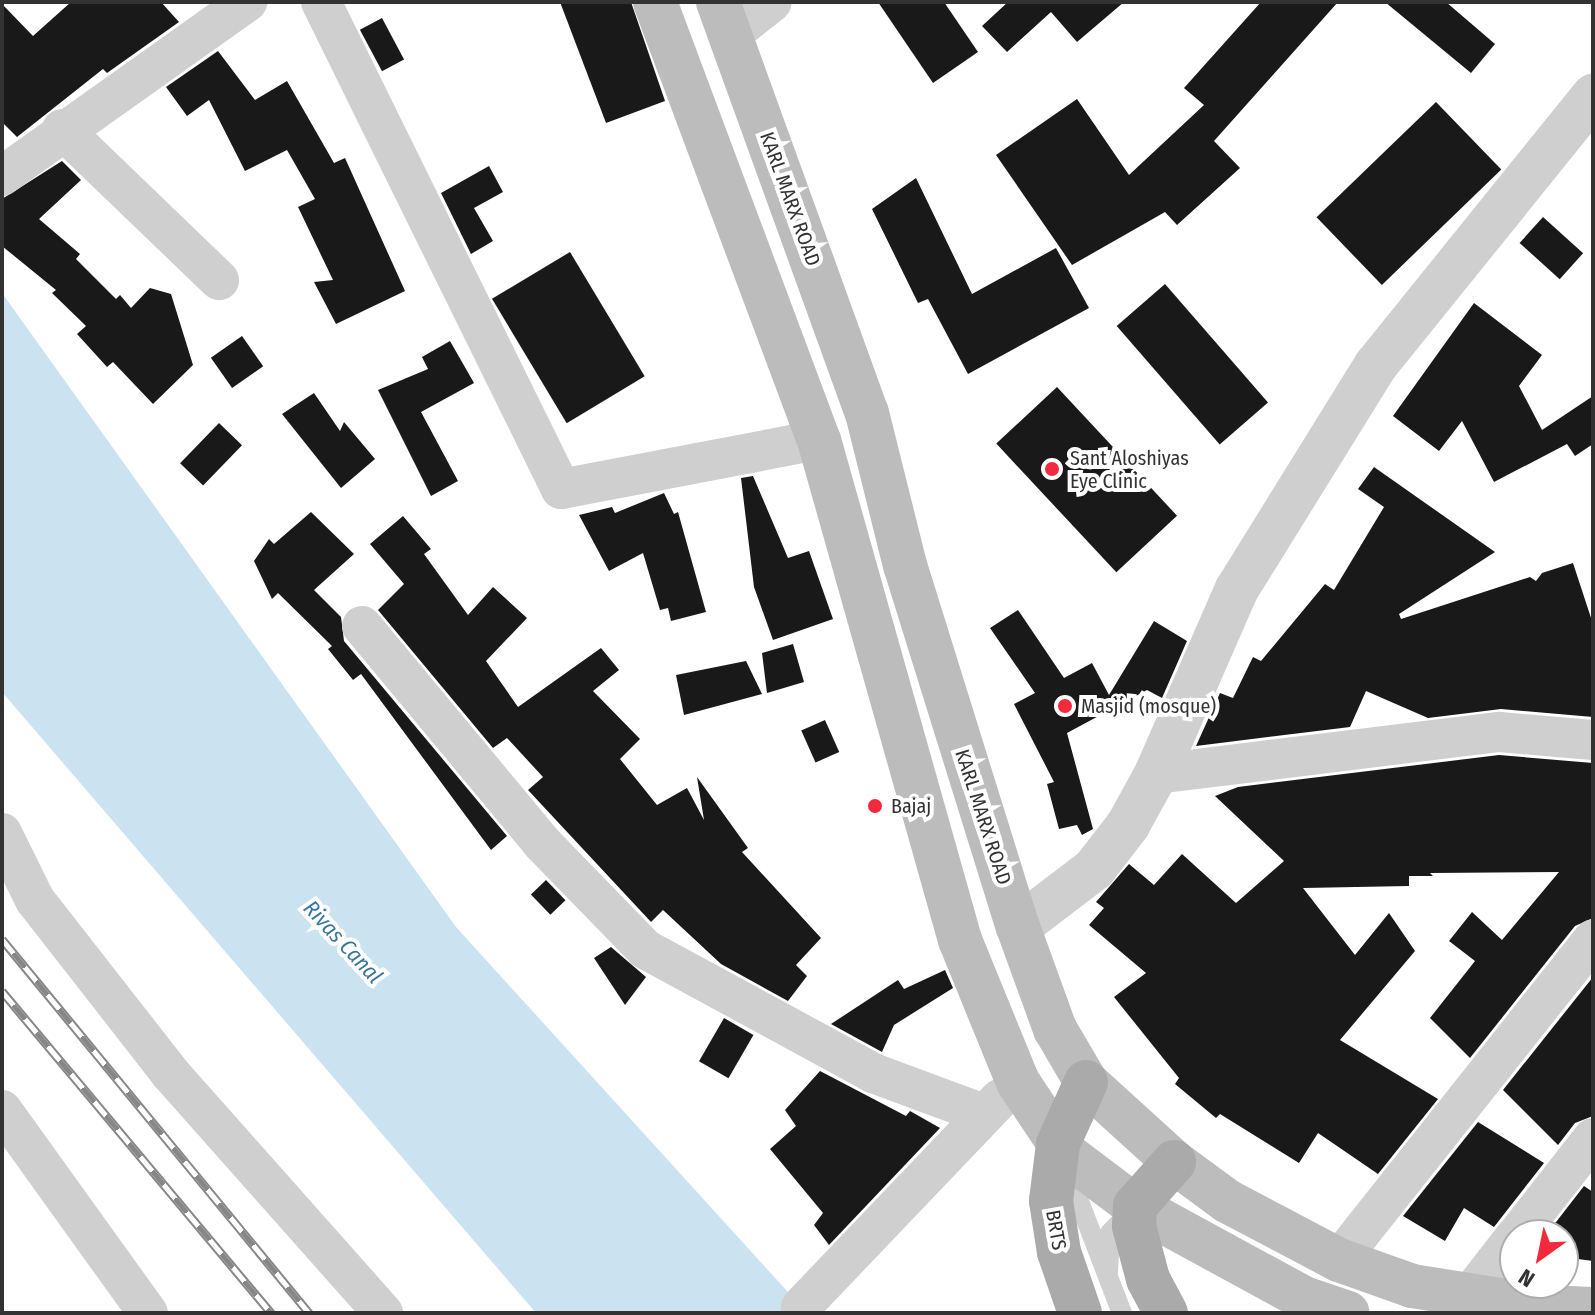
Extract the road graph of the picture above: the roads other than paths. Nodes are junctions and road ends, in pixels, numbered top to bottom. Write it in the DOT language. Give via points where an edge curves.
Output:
graph roads {
  1 [pos="247,2"];
  2 [pos="321,2"];
  3 [pos="655,2"];
  4 [pos="772,2"];
  5 [pos="724,19"];
  6 [pos="1593,96"];
  7 [pos="62,129"];
  8 [pos="2,176"];
  9 [pos="219,280"];
  10 [pos="819,440"];
  11 [pos="362,626"];
  12 [pos="1593,740"];
  13 [pos="1156,774"];
  14 [pos="2,833"];
  15 [pos="1018,927"];
  16 [pos="1593,940"];
  17 [pos="1018,1082"];
  18 [pos="1086,1082"];
  19 [pos="2,1110"];
  20 [pos="984,1114"];
  21 [pos="1593,1138"];
  22 [pos="1058,1144"];
  23 [pos="1174,1162"];
  24 [pos="1135,1206"];
  25 [pos="1529,1219"];
  26 [pos="1499,1258"];
  27 [pos="1339,1260"];
  28 [pos="1469,1296"];
  29 [pos="1096,1304"];
  30 [pos="801,1307"];
  31 [pos="1593,1309"];
  32 [pos="148,1313"];
  33 [pos="383,1313"];
  34 [pos="1122,1313"];
  35 [pos="1166,1313"];
  36 [pos="1348,1313"];
  1 -- 7 [label="street"];
  2 -- 10 [label="street" via="561,489"];
  3 -- 10 [label="main road"];
  4 -- 5 [label="street"];
  5 -- 15 [label="main road, KARL MARX ROAD" via="867,413 905,565"];
  6 -- 13 [label="street" via="1376,365 1237,589"];
  7 -- 8 [label="street"];
  7 -- 9 [label="street"];
  10 -- 17 [label="main road" via="960,940"];
  11 -- 20 [label="street" via="543,844 645,949 873,1073"];
  12 -- 13 [label="street" via="1499,732"];
  13 -- 15 [label="street" via="1128,825 1094,869"];
  14 -- 33 [label="street" via="35,900 170,1073"];
  15 -- 18 [label="main road, KARL MARX ROAD" via="1055,1029"];
  16 -- 27 [label="street"];
  17 -- 20 [label="street"];
  17 -- 22 [label="main road"];
  18 -- 22 [label="main road, BRTS"];
  18 -- 23 [label="main road, KARL MARX ROAD"];
  19 -- 32 [label="street"];
  20 -- 30 [label="street"];
  21 -- 25 [label="street"];
  22 -- 24 [label="main road"];
  22 -- 29 [label="main road, BRTS" via="1051,1201 1059,1252"];
  23 -- 24 [label="main road, BRTS"];
  23 -- 27 [label="main road, KARL MARX ROAD" via="1227,1201"];
  24 -- 29 [label="lane, BRTS" via="1110,1233"];
  24 -- 35 [label="main road" via="1134,1226 1148,1279"];
  24 -- 36 [label="main road" via="1304,1298"];
  26 -- 28 [label="street"];
  27 -- 28 [label="main road, KARL MARX ROAD" via="1412,1286"];
  28 -- 31 [label="main road, KARL MARX ROAD"];
  29 -- 34 [label="lane, BRTS"];
}
